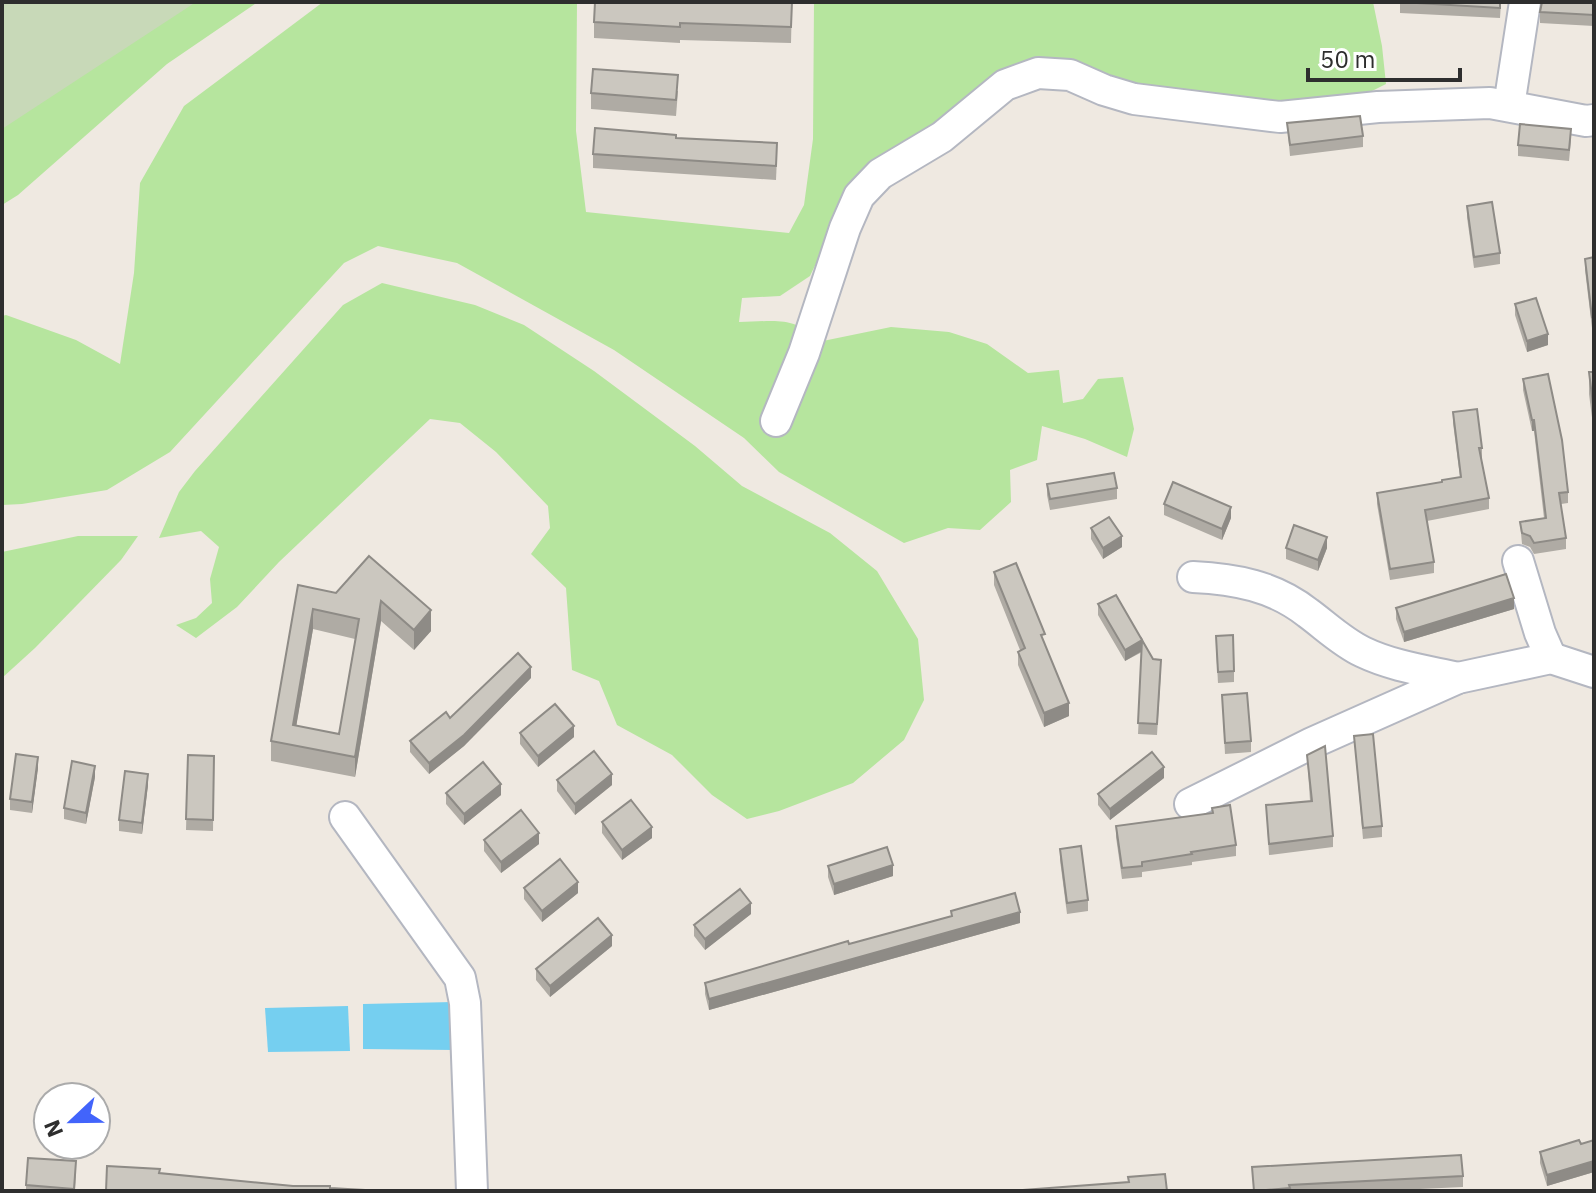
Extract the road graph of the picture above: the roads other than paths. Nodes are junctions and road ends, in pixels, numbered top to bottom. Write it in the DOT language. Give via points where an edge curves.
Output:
graph roads {
  1 [pos="1525,2"];
  2 [pos="1509,106"];
  3 [pos="1594,120"];
  4 [pos="776,421"];
  5 [pos="1518,561"];
  6 [pos="1193,577"];
  7 [pos="1551,658"];
  8 [pos="1594,672"];
  9 [pos="1458,678"];
  10 [pos="1190,804"];
  11 [pos="345,817"];
  12 [pos="472,1191"];
  1 -- 2 [label="street"];
  2 -- 3 [label="street"];
  2 -- 4 [label="street" via="1378,107 1280,117 1134,99 1070,75 1038,73 1005,85 942,137 880,174 859,196"];
  5 -- 7 [label="street"];
  6 -- 9 [label="street" via="1255,585 1281,595 1366,654"];
  7 -- 8 [label="street"];
  7 -- 9 [label="street"];
  9 -- 10 [label="street"];
  11 -- 12 [label="street" via="460,978"];
}
